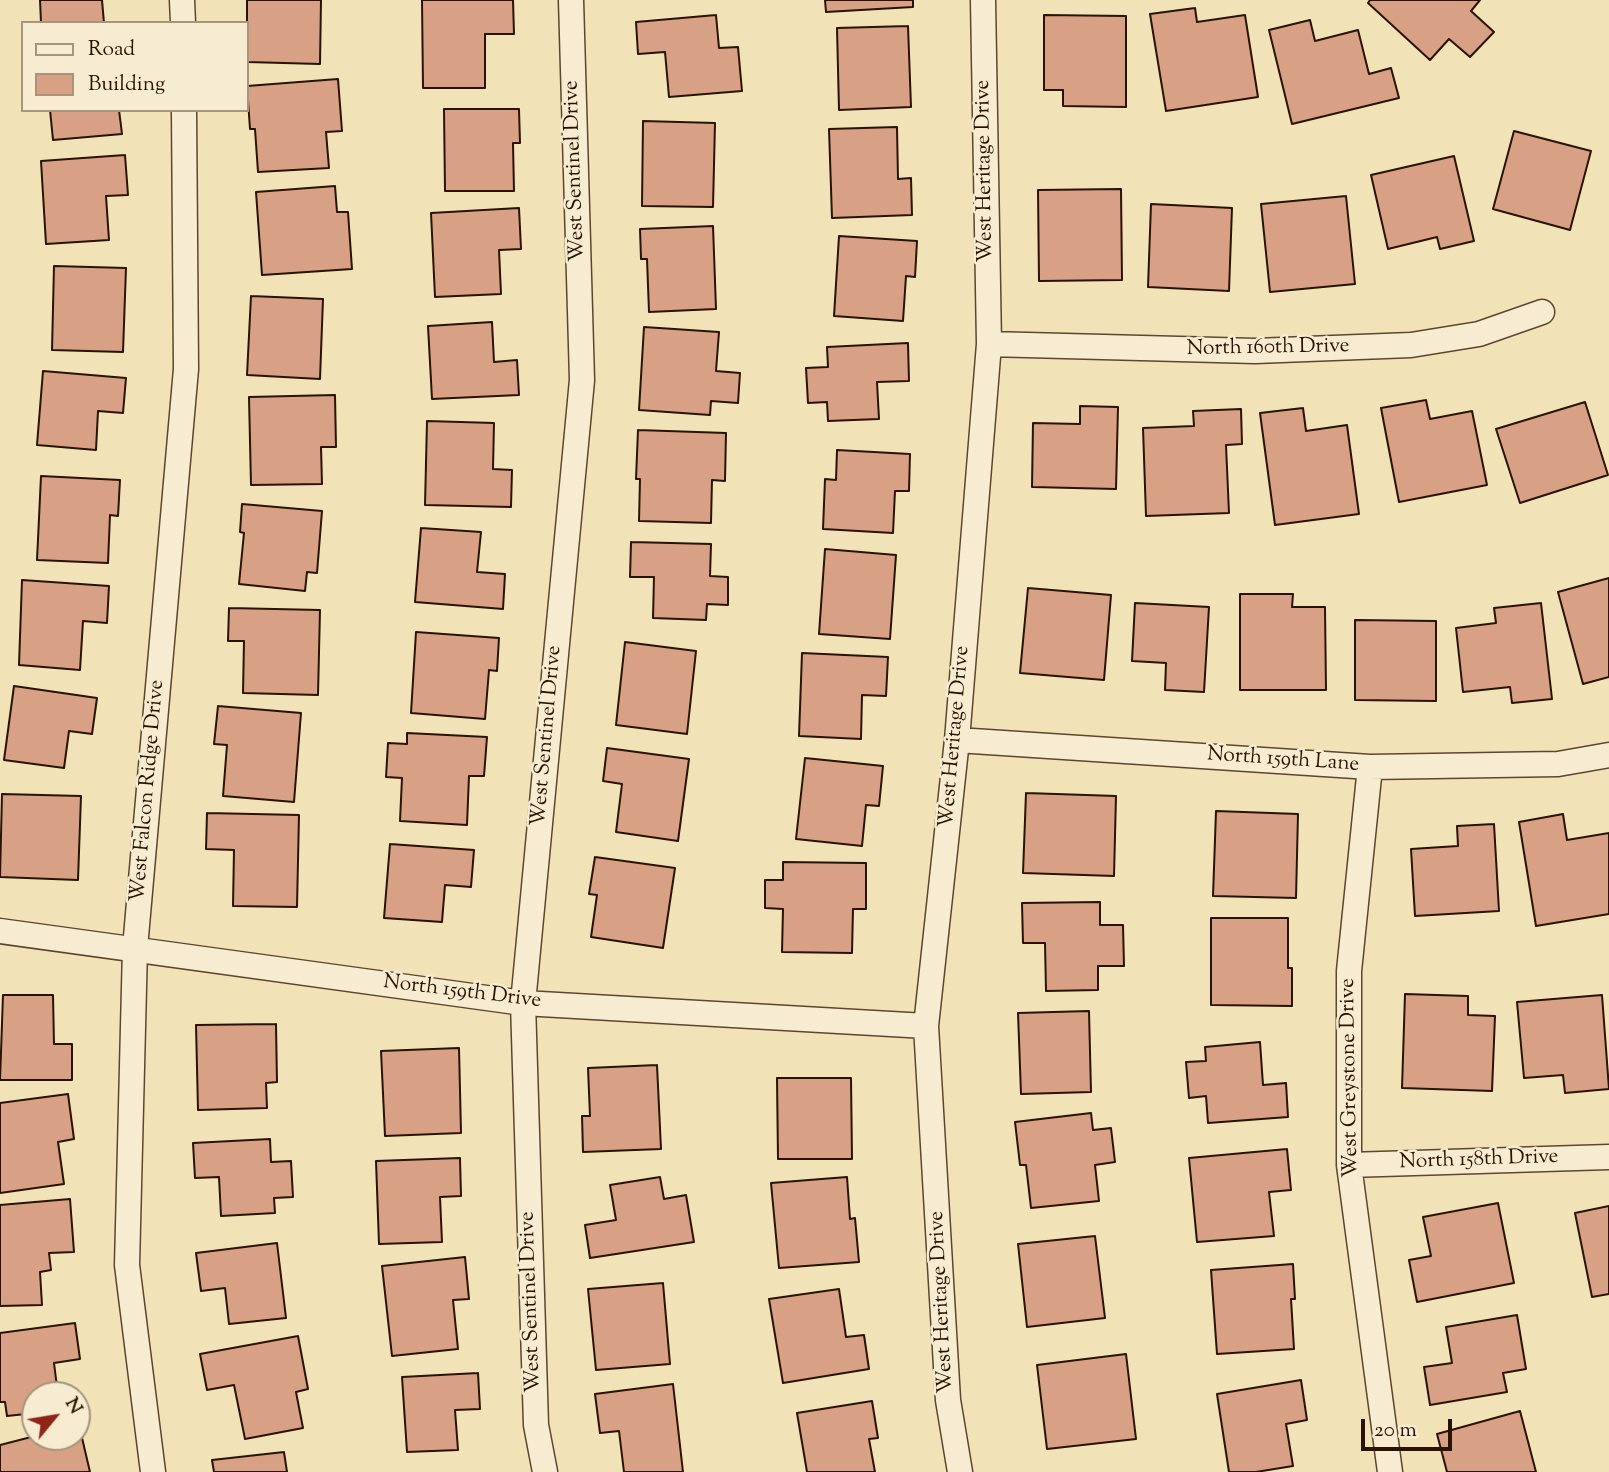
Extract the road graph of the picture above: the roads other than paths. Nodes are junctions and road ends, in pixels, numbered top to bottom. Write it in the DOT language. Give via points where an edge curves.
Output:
graph roads {
  1 [pos="182,0"];
  2 [pos="571,0"];
  3 [pos="983,0"];
  4 [pos="183,21"];
  5 [pos="184,112"];
  6 [pos="1542,312"];
  7 [pos="989,344"];
  8 [pos="957,740"];
  9 [pos="1609,755"];
  10 [pos="1370,767"];
  11 [pos="0,931"];
  12 [pos="135,948"];
  13 [pos="523,1003"];
  14 [pos="926,1026"];
  15 [pos="1609,1157"];
  16 [pos="1349,1165"];
  17 [pos="153,1472"];
  18 [pos="545,1472"];
  19 [pos="960,1472"];
  20 [pos="1390,1472"];
  1 -- 4 [label="street"];
  2 -- 13 [label="street, West Sentinel Drive" via="582,380"];
  3 -- 7 [label="street, West Heritage Drive"];
  5 -- 12 [label="street, West Falcon Ridge Drive" via="186,369"];
  6 -- 7 [label="street, North 160th Drive" via="1479,334 1411,345 1255,351"];
  7 -- 8 [label="street, West Heritage Drive"];
  8 -- 10 [label="street, North 159th Lane"];
  8 -- 14 [label="street, West Heritage Drive"];
  9 -- 10 [label="street, North 159th Lane" via="1558,764"];
  10 -- 16 [label="street, West Greystone Drive" via="1349,971"];
  11 -- 12 [label="street, North 159th Drive"];
  12 -- 13 [label="street, North 159th Drive"];
  12 -- 17 [label="street, West Falcon Ridge Drive" via="127,1265"];
  13 -- 14 [label="street, North 159th Drive"];
  13 -- 18 [label="street, West Sentinel Drive" via="536,1424"];
  14 -- 19 [label="street, West Heritage Drive" via="948,1400"];
  15 -- 16 [label="street, North 158th Drive"];
  16 -- 20 [label="street, West Greystone Drive"];
}
